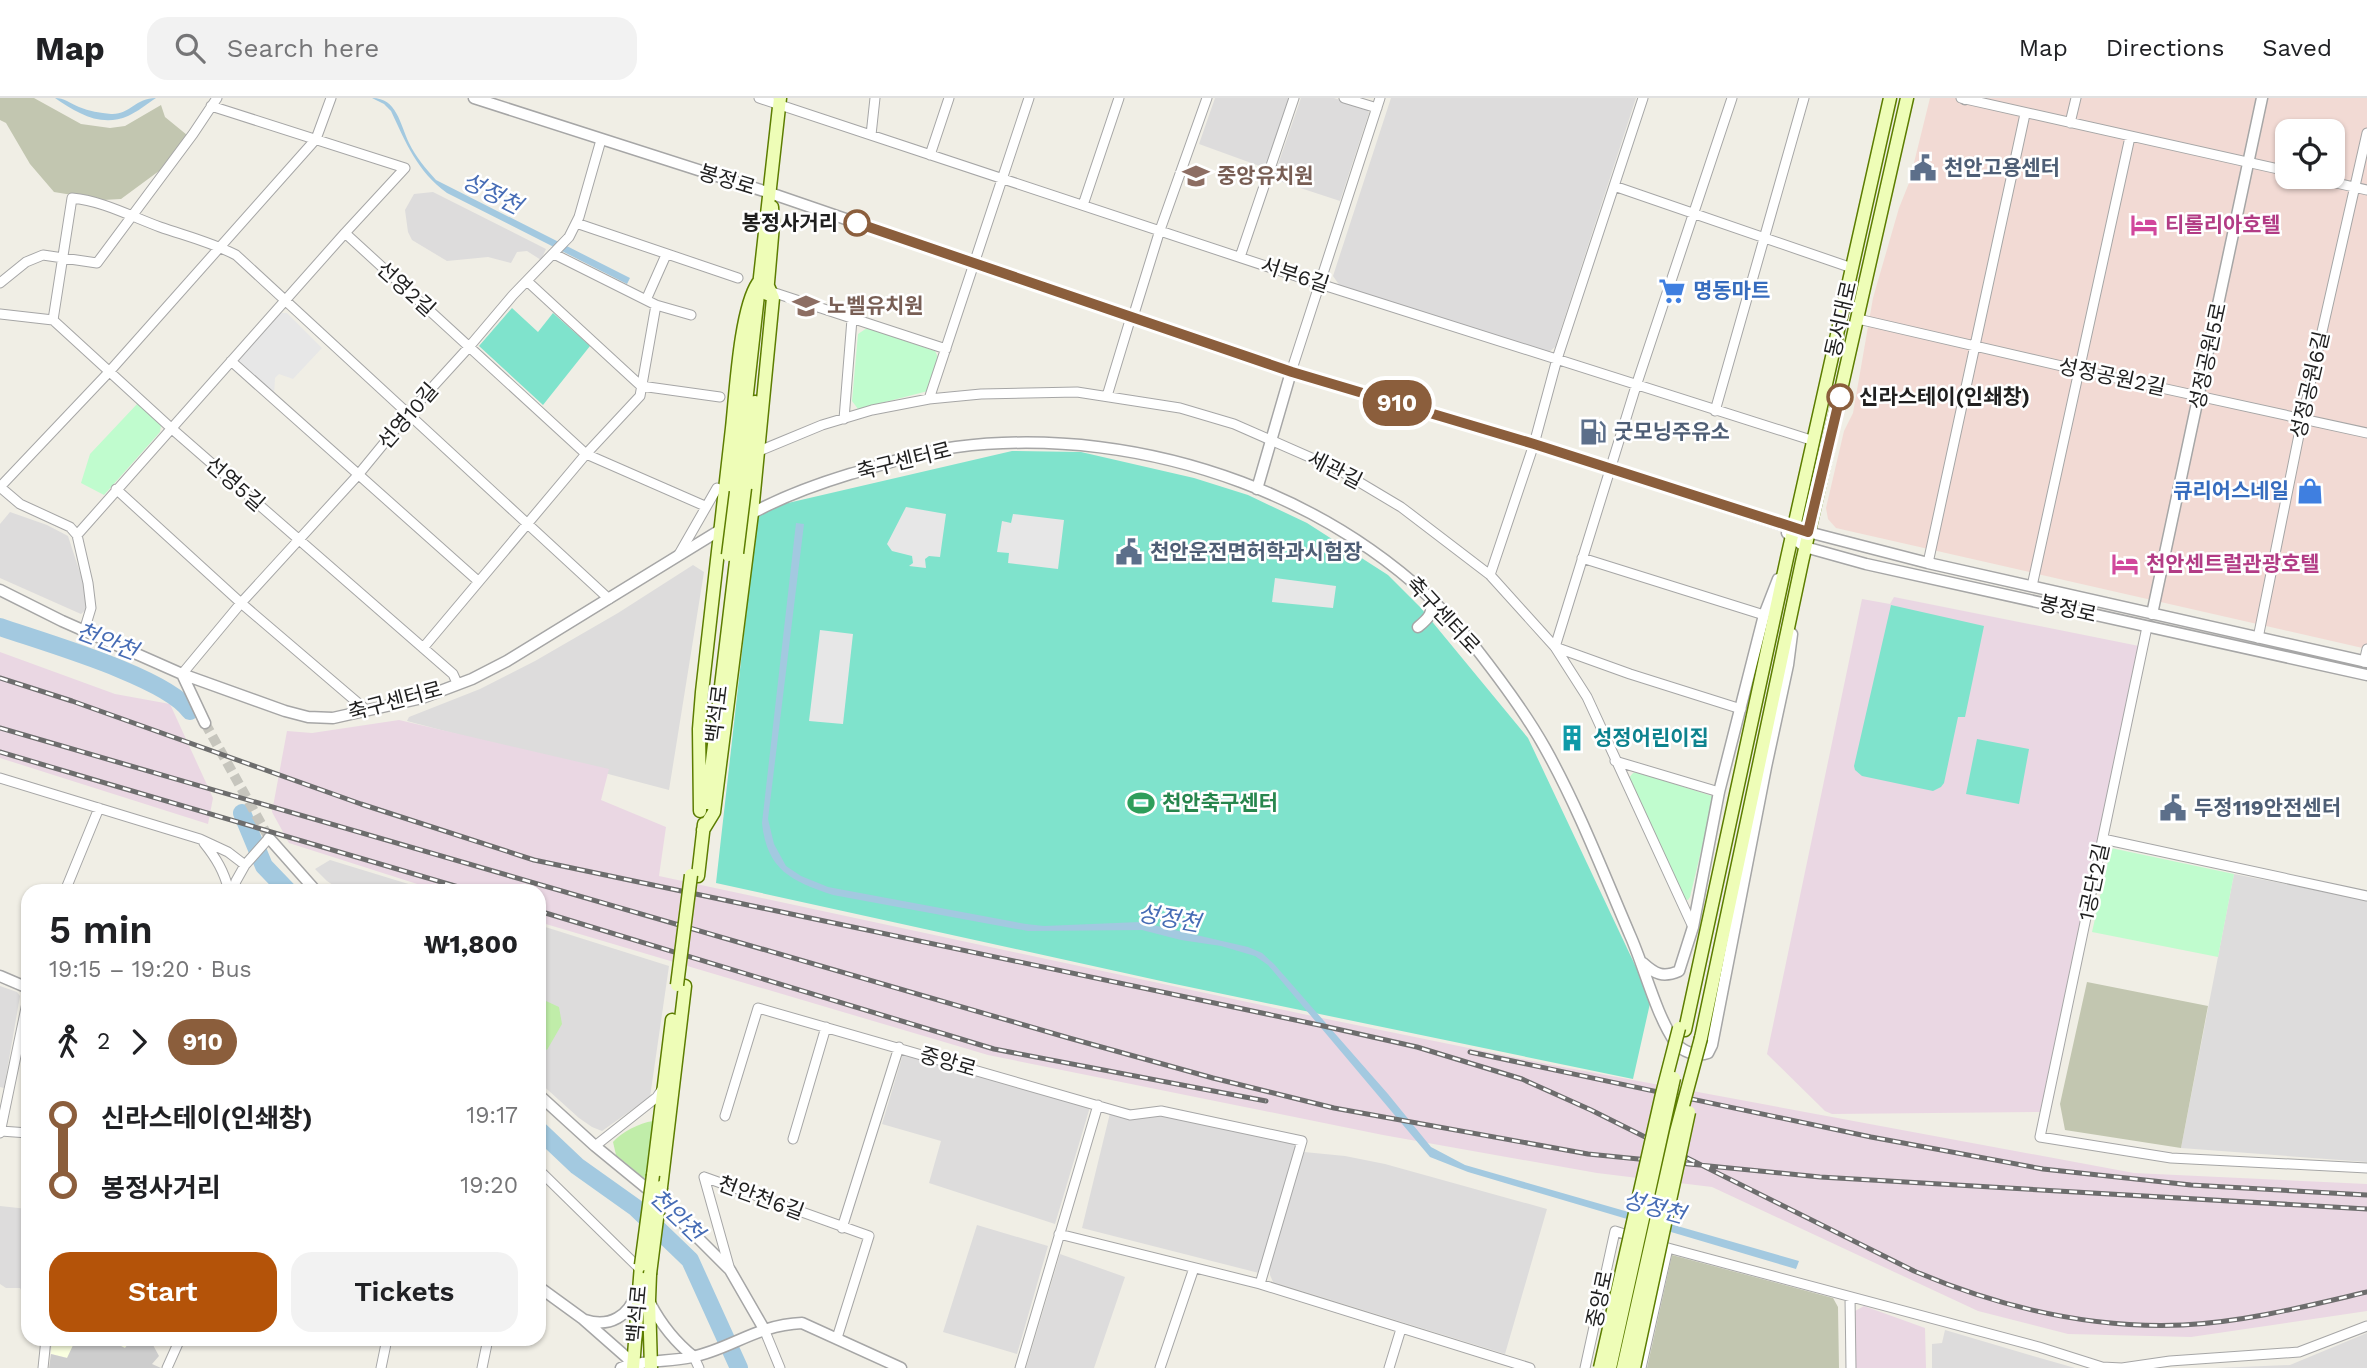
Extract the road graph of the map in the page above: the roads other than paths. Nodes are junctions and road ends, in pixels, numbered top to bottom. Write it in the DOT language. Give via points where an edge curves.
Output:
graph roads {
  1 [pos="331,98"];
  2 [pos="474,98"];
  3 [pos="759,98"];
  4 [pos="875,98"];
  5 [pos="949,98"];
  6 [pos="1029,98"];
  7 [pos="1119,98"];
  8 [pos="1207,98"];
  9 [pos="1294,98"];
  10 [pos="1344,98"];
  11 [pos="1380,98"];
  12 [pos="1643,98"];
  13 [pos="1732,98"];
  14 [pos="1804,98"];
  15 [pos="1890,98"];
  16 [pos="1907,98"];
  17 [pos="1963,98"];
  18 [pos="2076,98"];
  19 [pos="2262,98"];
  20 [pos="779,101"];
  21 [pos="214,102"];
  22 [pos="1377,108"];
  23 [pos="2025,114"];
  24 [pos="2070,123"];
  25 [pos="2367,133"];
  26 [pos="871,135"];
  27 [pos="2130,136"];
  28 [pos="316,139"];
  29 [pos="601,140"];
  30 [pos="930,155"];
  31 [pos="2248,162"];
  32 [pos="2275,168"];
  33 [pos="1001,179"];
  34 [pos="2345,185"];
  35 [pos="1615,186"];
  36 [pos="2354,187"];
  37 [pos="2367,190"];
  38 [pos="770,193"];
  39 [pos="1083,205"];
  40 [pos="132,215"];
  41 [pos="1694,215"];
  42 [pos="576,223"];
  43 [pos="1160,230"];
  44 [pos="345,233"];
  45 [pos="1765,236"];
  46 [pos="220,246"];
  47 [pos="554,254"];
  48 [pos="666,255"];
  49 [pos="64,257"];
  50 [pos="1240,257"];
  51 [pos="975,263"];
  52 [pos="1852,268"];
  53 [pos="738,278"];
  54 [pos="527,281"];
  55 [pos="0,283"];
  56 [pos="1320,284"];
  57 [pos="766,287"];
  58 [pos="646,300"];
  59 [pos="285,302"];
  60 [pos="656,305"];
  61 [pos="0,314"];
  62 [pos="691,315"];
  63 [pos="1132,317"];
  64 [pos="852,318"];
  65 [pos="1858,319"];
  66 [pos="53,320"];
  67 [pos="1976,345"];
  68 [pos="469,347"];
  69 [pos="946,349"];
  70 [pos="1557,359"];
  71 [pos="231,361"];
  72 [pos="2078,370"];
  73 [pos="109,372"];
  74 [pos="1292,372"];
  75 [pos="641,386"];
  76 [pos="1636,386"];
  77 [pos="1107,396"];
  78 [pos="2199,396"];
  79 [pos="720,397"];
  80 [pos="929,399"];
  81 [pos="1715,411"];
  82 [pos="408,414"];
  83 [pos="844,419"];
  84 [pos="2301,420"];
  85 [pos="171,428"];
  86 [pos="2367,433"];
  87 [pos="1271,439"];
  88 [pos="1814,441"];
  89 [pos="1534,444"];
  90 [pos="759,451"];
  91 [pos="586,454"];
  92 [pos="1610,469"];
  93 [pos="358,475"];
  94 [pos="0,487"];
  95 [pos="717,488"];
  96 [pos="116,489"];
  97 [pos="1257,489"];
  98 [pos="705,506"];
  99 [pos="752,513"];
  100 [pos="529,523"];
  101 [pos="720,530"];
  102 [pos="1808,532"];
  103 [pos="1793,533"];
  104 [pos="76,536"];
  105 [pos="299,541"];
  106 [pos="1805,547"];
  107 [pos="733,554"];
  108 [pos="677,557"];
  109 [pos="1582,558"];
  110 [pos="1787,558"];
  111 [pos="1801,562"];
  112 [pos="1928,563"];
  113 [pos="1490,575"];
  114 [pos="478,581"];
  115 [pos="2032,586"];
  116 [pos="0,590"];
  117 [pos="1429,596"];
  118 [pos="609,599"];
  119 [pos="241,603"];
  120 [pos="2152,614"];
  121 [pos="1764,615"];
  122 [pos="1418,627"];
  123 [pos="2147,627"];
  124 [pos="84,631"];
  125 [pos="2258,638"];
  126 [pos="1555,647"];
  127 [pos="423,648"];
  128 [pos="2367,649"];
  129 [pos="2366,662"];
  130 [pos="182,674"];
  131 [pos="2367,675"];
  132 [pos="457,683"];
  133 [pos="365,709"];
  134 [pos="1741,709"];
  135 [pos="205,723"];
  136 [pos="1615,761"];
  137 [pos="0,778"];
  138 [pos="1719,792"];
  139 [pos="99,808"];
  140 [pos="700,811"];
  141 [pos="703,830"];
  142 [pos="200,839"];
  143 [pos="267,839"];
  144 [pos="2103,839"];
  145 [pos="246,864"];
  146 [pos="694,876"];
  147 [pos="68,884"];
  148 [pos="228,884"];
  149 [pos="234,884"];
  150 [pos="309,884"];
  151 [pos="2367,896"];
  152 [pos="1709,914"];
  153 [pos="1693,927"];
  154 [pos="1641,961"];
  155 [pos="0,976"];
  156 [pos="21,985"];
  157 [pos="681,985"];
  158 [pos="21,1026"];
  159 [pos="826,1027"];
  160 [pos="1701,1038"];
  161 [pos="899,1047"];
  162 [pos="664,1086"];
  163 [pos="4,1093"];
  164 [pos="546,1101"];
  165 [pos="651,1102"];
  166 [pos="1098,1105"];
  167 [pos="660,1112"];
  168 [pos="725,1116"];
  169 [pos="0,1132"];
  170 [pos="21,1133"];
  171 [pos="793,1139"];
  172 [pos="595,1146"];
  173 [pos="2367,1168"];
  174 [pos="546,1177"];
  175 [pos="842,1228"];
  176 [pos="1059,1234"];
  177 [pos="1668,1248"];
  178 [pos="1642,1251"];
  179 [pos="1608,1262"];
  180 [pos="1194,1268"];
  181 [pos="644,1270"];
  182 [pos="730,1270"];
  183 [pos="1662,1275"];
  184 [pos="1260,1284"];
  185 [pos="639,1286"];
  186 [pos="546,1292"];
  187 [pos="1850,1297"];
  188 [pos="649,1300"];
  189 [pos="583,1319"];
  190 [pos="2367,1326"];
  191 [pos="764,1329"];
  192 [pos="1401,1329"];
  193 [pos="837,1338"];
  194 [pos="45,1346"];
  195 [pos="177,1346"];
  196 [pos="386,1346"];
  197 [pos="487,1346"];
  198 [pos="697,1362"];
  199 [pos="2170,1365"];
  200 [pos="629,1366"];
  201 [pos="651,1366"];
  202 [pos="1516,1366"];
  203 [pos="43,1368"];
  204 [pos="167,1368"];
  205 [pos="381,1368"];
  206 [pos="482,1368"];
  207 [pos="780,1368"];
  208 [pos="901,1368"];
  209 [pos="1020,1368"];
  210 [pos="1160,1368"];
  211 [pos="1389,1368"];
  212 [pos="1530,1368"];
  213 [pos="1585,1368"];
  214 [pos="1600,1368"];
  215 [pos="1610,1368"];
  216 [pos="1623,1368"];
  217 [pos="1634,1368"];
  218 [pos="1641,1368"];
  219 [pos="1851,1368"];
  1 -- 28 [label="street"];
  2 -- 29 [label="street, 봉정로"];
  3 -- 20 [label="street, 서부6길"];
  4 -- 26 [label="street"];
  5 -- 30 [label="street"];
  6 -- 33 [label="street"];
  7 -- 39 [label="street"];
  8 -- 43 [label="street"];
  9 -- 50 [label="street"];
  10 -- 22 [label="street"];
  11 -- 22 [label="street"];
  12 -- 35 [label="street"];
  13 -- 41 [label="street"];
  14 -- 45 [label="street"];
  15 -- 52 [label="main road, 동서대로"];
  16 -- 65 [label="main road, 동서대로"];
  17 -- 23 [label="street"];
  18 -- 24 [label="street"];
  19 -- 31 [label="street, 성정공원5로"];
  20 -- 26 [label="street, 서부6길"];
  20 -- 38 [label="main road"];
  21 -- 28 [label="street"];
  21 -- 40 [label="street"];
  22 -- 56 [label="street"];
  23 -- 24 [label="street"];
  23 -- 67 [label="street"];
  24 -- 27 [label="street"];
  25 -- 36 [label="street, 성정공원6길"];
  26 -- 30 [label="street, 서부6길"];
  27 -- 31 [label="street"];
  27 -- 72 [label="street"];
  28 -- 44 [label="street" via="405,168"];
  28 -- 46 [label="street"];
  29 -- 38 [label="street, 봉정로"];
  29 -- 42 [label="street, 선영10길"];
  30 -- 33 [label="street, 서부6길"];
  31 -- 32 [label="street"];
  31 -- 78 [label="street, 성정공원5로"];
  33 -- 39 [label="street, 서부6길"];
  33 -- 51 [label="street"];
  34 -- 36 [label="street"];
  35 -- 41 [label="street"];
  35 -- 70 [label="street"];
  36 -- 37 [label="street"];
  36 -- 84 [label="street, 성정공원6길"];
  38 -- 51 [label="street, 봉정로"];
  38 -- 57 [label="main road"];
  39 -- 43 [label="street, 서부6길"];
  40 -- 46 [label="street"];
  40 -- 49 [label="street" via="97,263"];
  40 -- 49 [label="street" via="72,198"];
  41 -- 45 [label="street"];
  41 -- 76 [label="street"];
  42 -- 47 [label="street, 선영10길"];
  42 -- 48 [label="street"];
  43 -- 50 [label="street, 서부6길"];
  43 -- 63 [label="street"];
  44 -- 59 [label="street"];
  44 -- 68 [label="street, 선영2길"];
  45 -- 52 [label="street"];
  45 -- 81 [label="street"];
  46 -- 59 [label="street" via="236,255"];
  46 -- 73 [label="street"];
  47 -- 54 [label="street, 선영10길"];
  47 -- 58 [label="street"];
  48 -- 53 [label="street"];
  48 -- 58 [label="street"];
  49 -- 55 [label="street" via="43,255"];
  49 -- 66 [label="street"];
  50 -- 56 [label="street, 서부6길"];
  51 -- 63 [label="street, 봉정로"];
  51 -- 69 [label="street"];
  52 -- 88 [label="main road, 동서대로"];
  54 -- 68 [label="street, 선영10길"];
  54 -- 75 [label="street"];
  56 -- 70 [label="street, 서부6길"];
  56 -- 74 [label="street"];
  57 -- 64 [label="street"];
  57 -- 90 [label="main road" via="773,305"];
  57 -- 101 [label="main road" via="751,292 748,305"];
  57 -- 107 [label="main road, bridge"];
  58 -- 60 [label="street"];
  59 -- 71 [label="street"];
  59 -- 82 [label="street"];
  60 -- 62 [label="street"];
  60 -- 75 [label="street"];
  61 -- 66 [label="street"];
  63 -- 74 [label="street, 봉정로"];
  63 -- 77 [label="street"];
  64 -- 69 [label="street"];
  64 -- 83 [label="street"];
  65 -- 67 [label="street, 성정공원2길"];
  65 -- 102 [label="main road, 동서대로"];
  66 -- 73 [label="street, 선영5길"];
  67 -- 72 [label="street, 성정공원2길"];
  67 -- 112 [label="street"];
  68 -- 82 [label="street, 선영10길"];
  68 -- 91 [label="street, 선영2길"];
  69 -- 80 [label="street"];
  70 -- 76 [label="street, 서부6길"];
  70 -- 89 [label="street"];
  71 -- 85 [label="street"];
  71 -- 93 [label="street"];
  72 -- 78 [label="street, 성정공원2길"];
  72 -- 115 [label="street"];
  73 -- 85 [label="street, 선영5길"];
  73 -- 94 [label="street"];
  74 -- 87 [label="street"];
  74 -- 89 [label="street, 봉정로"];
  75 -- 79 [label="street"];
  75 -- 91 [label="street" via="640,396"];
  76 -- 81 [label="street, 서부6길"];
  76 -- 92 [label="street"];
  77 -- 80 [label="street, 세관길" via="1029,392"];
  77 -- 87 [label="street, 세관길" via="1180,408"];
  78 -- 84 [label="street, 성정공원2길"];
  78 -- 120 [label="street, 성정공원5로"];
  80 -- 83 [label="street, 세관길"];
  81 -- 88 [label="street, 서부6길"];
  82 -- 93 [label="street, 선영10길"];
  82 -- 100 [label="street"];
  83 -- 90 [label="street, 세관길"];
  84 -- 86 [label="street, 성정공원2길"];
  84 -- 125 [label="street, 성정공원6길"];
  85 -- 96 [label="street"];
  85 -- 105 [label="street, 선영5길"];
  87 -- 97 [label="street"];
  87 -- 113 [label="street, 세관길" via="1339,470 1401,507"];
  88 -- 103 [label="main road, 동서대로"];
  89 -- 92 [label="street, 봉정로"];
  89 -- 113 [label="street"];
  90 -- 99 [label="main road"];
  91 -- 98 [label="street, 선영2길"];
  91 -- 100 [label="street"];
  92 -- 103 [label="street, 봉정로" via="1777,523"];
  92 -- 109 [label="street"];
  93 -- 105 [label="street, 선영10길"];
  93 -- 114 [label="street"];
  94 -- 104 [label="street" via="20,504 70,527"];
  95 -- 98 [label="street"];
  96 -- 104 [label="street"];
  96 -- 119 [label="street"];
  97 -- 99 [label="street, 축구센터로" via="1161,458 1071,445 981,445 915,455 800,490"];
  97 -- 117 [label="street, 축구센터로" via="1315,516 1370,550"];
  98 -- 108 [label="street"];
  99 -- 101 [label="street, 축구센터로"];
  99 -- 141 [label="main road" via="714,811"];
  100 -- 114 [label="street"];
  100 -- 118 [label="street"];
  101 -- 108 [label="street, 축구센터로"];
  101 -- 140 [label="main road" via="699,729"];
  102 -- 103 [label="main road, 봉정로"];
  102 -- 106 [label="main road, 동서대로"];
  102 -- 112 [label="street, 봉정로"];
  103 -- 106 [label="street, 봉정로"];
  103 -- 110 [label="main road, 동서대로"];
  104 -- 124 [label="street" via="91,608"];
  105 -- 119 [label="street, 선영10길"];
  105 -- 127 [label="street, 선영5길"];
  106 -- 111 [label="main road, 동서대로"];
  106 -- 123 [label="street, 봉정로"];
  107 -- 140 [label="main road, 백석로"];
  107 -- 141 [label="main road, 백석로"];
  108 -- 118 [label="street, 축구센터로"];
  109 -- 121 [label="street"];
  109 -- 126 [label="street"];
  110 -- 121 [label="street"];
  110 -- 152 [label="main road, 동서대로"];
  111 -- 154 [label="street, 축구센터로" via="1788,665 1708,1053 1689,1053 1677,1046"];
  111 -- 160 [label="main road, 동서대로"];
  112 -- 115 [label="street, 봉정로"];
  113 -- 126 [label="street, 세관길"];
  114 -- 127 [label="street"];
  115 -- 120 [label="street, 봉정로"];
  116 -- 124 [label="street, 축구센터로"];
  117 -- 122 [label="street" via="1433,608"];
  117 -- 154 [label="street, 축구센터로" via="1516,701 1545,748"];
  118 -- 132 [label="street, 축구센터로" via="507,661"];
  119 -- 130 [label="street, 선영10길"];
  119 -- 133 [label="street"];
  120 -- 125 [label="street, 봉정로"];
  121 -- 134 [label="street"];
  123 -- 131 [label="street, 봉정로"];
  123 -- 144 [label="street, 1공단2길"];
  124 -- 130 [label="street, 축구센터로"];
  125 -- 129 [label="street, 봉정로"];
  126 -- 134 [label="street"];
  126 -- 136 [label="street, 세관길" via="1587,697"];
  127 -- 132 [label="street, 선영5길"];
  128 -- 129 [label="street"];
  130 -- 133 [label="street, 축구센터로" via="308,717 333,718"];
  130 -- 135 [label="street"];
  132 -- 133 [label="street, 축구센터로" via="422,698"];
  134 -- 138 [label="street"];
  136 -- 138 [label="street"];
  136 -- 153 [label="street, 세관길"];
  137 -- 139 [label="street"];
  138 -- 153 [label="street"];
  139 -- 142 [label="street"];
  139 -- 147 [label="street"];
  140 -- 146 [label="main road, 백석로"];
  141 -- 146 [label="main road, 백석로"];
  142 -- 145 [label="street"];
  142 -- 148 [label="street"];
  143 -- 145 [label="street"];
  143 -- 150 [label="street"];
  144 -- 151 [label="street"];
  144 -- 173 [label="street, 1공단2길" via="2040,1137 2171,1158"];
  145 -- 149 [label="street"];
  146 -- 157 [label="main road, bridge"];
  152 -- 214 [label="main road, bridge" via="1662,1094"];
  152 -- 215 [label="main road, bridge"];
  153 -- 154 [label="street" via="1679,971 1654,973"];
  155 -- 156 [label="street"];
  157 -- 162 [label="main road"];
  157 -- 181 [label="main road, bridge" via="661,1187"];
  158 -- 163 [label="street"];
  159 -- 161 [label="street"];
  159 -- 168 [label="street" via="758,1009"];
  159 -- 171 [label="street"];
  160 -- 216 [label="main road, bridge"];
  160 -- 217 [label="main road, bridge" via="1683,1150"];
  161 -- 166 [label="street, 중앙로"];
  161 -- 175 [label="street, 중앙로"];
  162 -- 165 [label="street"];
  162 -- 167 [label="main road"];
  163 -- 169 [label="street"];
  164 -- 172 [label="street, 천안천6길"];
  165 -- 167 [label="street"];
  165 -- 172 [label="street"];
  166 -- 176 [label="street"];
  166 -- 184 [label="street, 중앙로" via="1130,1115 1161,1111 1302,1141"];
  167 -- 181 [label="main road, bridge"];
  169 -- 170 [label="street"];
  172 -- 182 [label="street, 천안천6길" via="656,1196"];
  174 -- 181 [label="street"];
  175 -- 182 [label="street, 천안천6길" via="704,1177"];
  175 -- 193 [label="street, 천안천6길" via="869,1236"];
  176 -- 180 [label="street"];
  176 -- 209 [label="street"];
  177 -- 178 [label="street"];
  177 -- 179 [label="street, 중앙로" via="1615,1231"];
  177 -- 183 [label="street"];
  177 -- 187 [label="street"];
  178 -- 179 [label="street" via="1621,1251"];
  178 -- 183 [label="street" via="1654,1257"];
  179 -- 213 [label="street, 중앙로"];
  180 -- 184 [label="street"];
  180 -- 210 [label="street"];
  181 -- 185 [label="main road, 백석로"];
  181 -- 188 [label="main road, 백석로"];
  182 -- 191 [label="street, 천안천6길"];
  183 -- 218 [label="street"];
  184 -- 192 [label="street"];
  185 -- 189 [label="street" via="633,1304 619,1318 602,1324"];
  185 -- 200 [label="main road, 백석로"];
  186 -- 189 [label="street"];
  187 -- 199 [label="street" via="2102,1367"];
  187 -- 219 [label="street"];
  188 -- 198 [label="street" via="678,1344"];
  188 -- 201 [label="main road, 백석로"];
  189 -- 200 [label="street"];
  190 -- 199 [label="street" via="2299,1352"];
  191 -- 193 [label="street" via="802,1323"];
  191 -- 198 [label="street"];
  191 -- 207 [label="street"];
  192 -- 202 [label="street"];
  192 -- 211 [label="street"];
  193 -- 208 [label="street"];
  194 -- 203 [label="street"];
  195 -- 204 [label="street"];
  196 -- 205 [label="street"];
  197 -- 206 [label="street"];
  198 -- 201 [label="street"];
  200 -- 201 [label="street"];
  202 -- 212 [label="street"];
}
